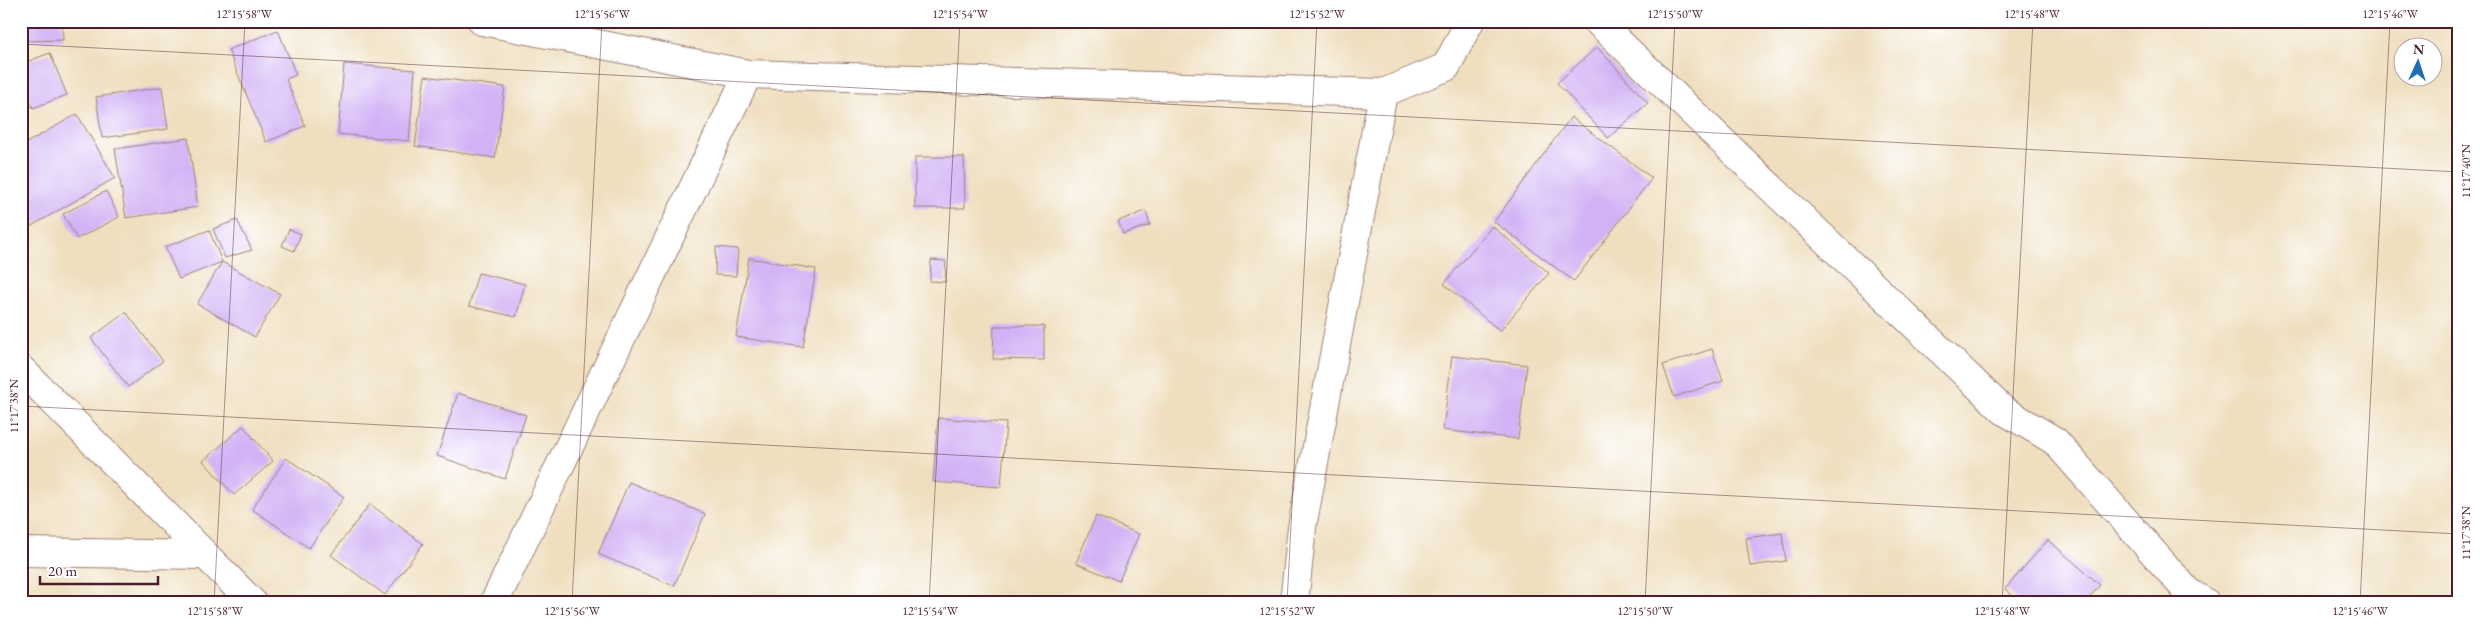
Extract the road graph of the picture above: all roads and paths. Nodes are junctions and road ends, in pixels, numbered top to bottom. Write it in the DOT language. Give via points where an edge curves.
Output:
graph roads {
  1 [pos="482,21"];
  2 [pos="1470,21"];
  3 [pos="1597,21"];
  4 [pos="748,74"];
  5 [pos="1383,93"];
  6 [pos="21,369"];
  7 [pos="21,552"];
  8 [pos="205,554"];
  9 [pos="252,603"];
  10 [pos="494,603"];
  11 [pos="1294,603"];
  12 [pos="2206,603"];
  1 -- 4 [label="street"];
  2 -- 5 [label="street" via="1446,67"];
  3 -- 12 [label="street" via="2004,410 2055,442 2188,592"];
  4 -- 5 [label="street"];
  4 -- 10 [label="street"];
  5 -- 11 [label="street" via="1302,526"];
  6 -- 8 [label="street"];
  7 -- 8 [label="street"];
  8 -- 9 [label="street"];
}
